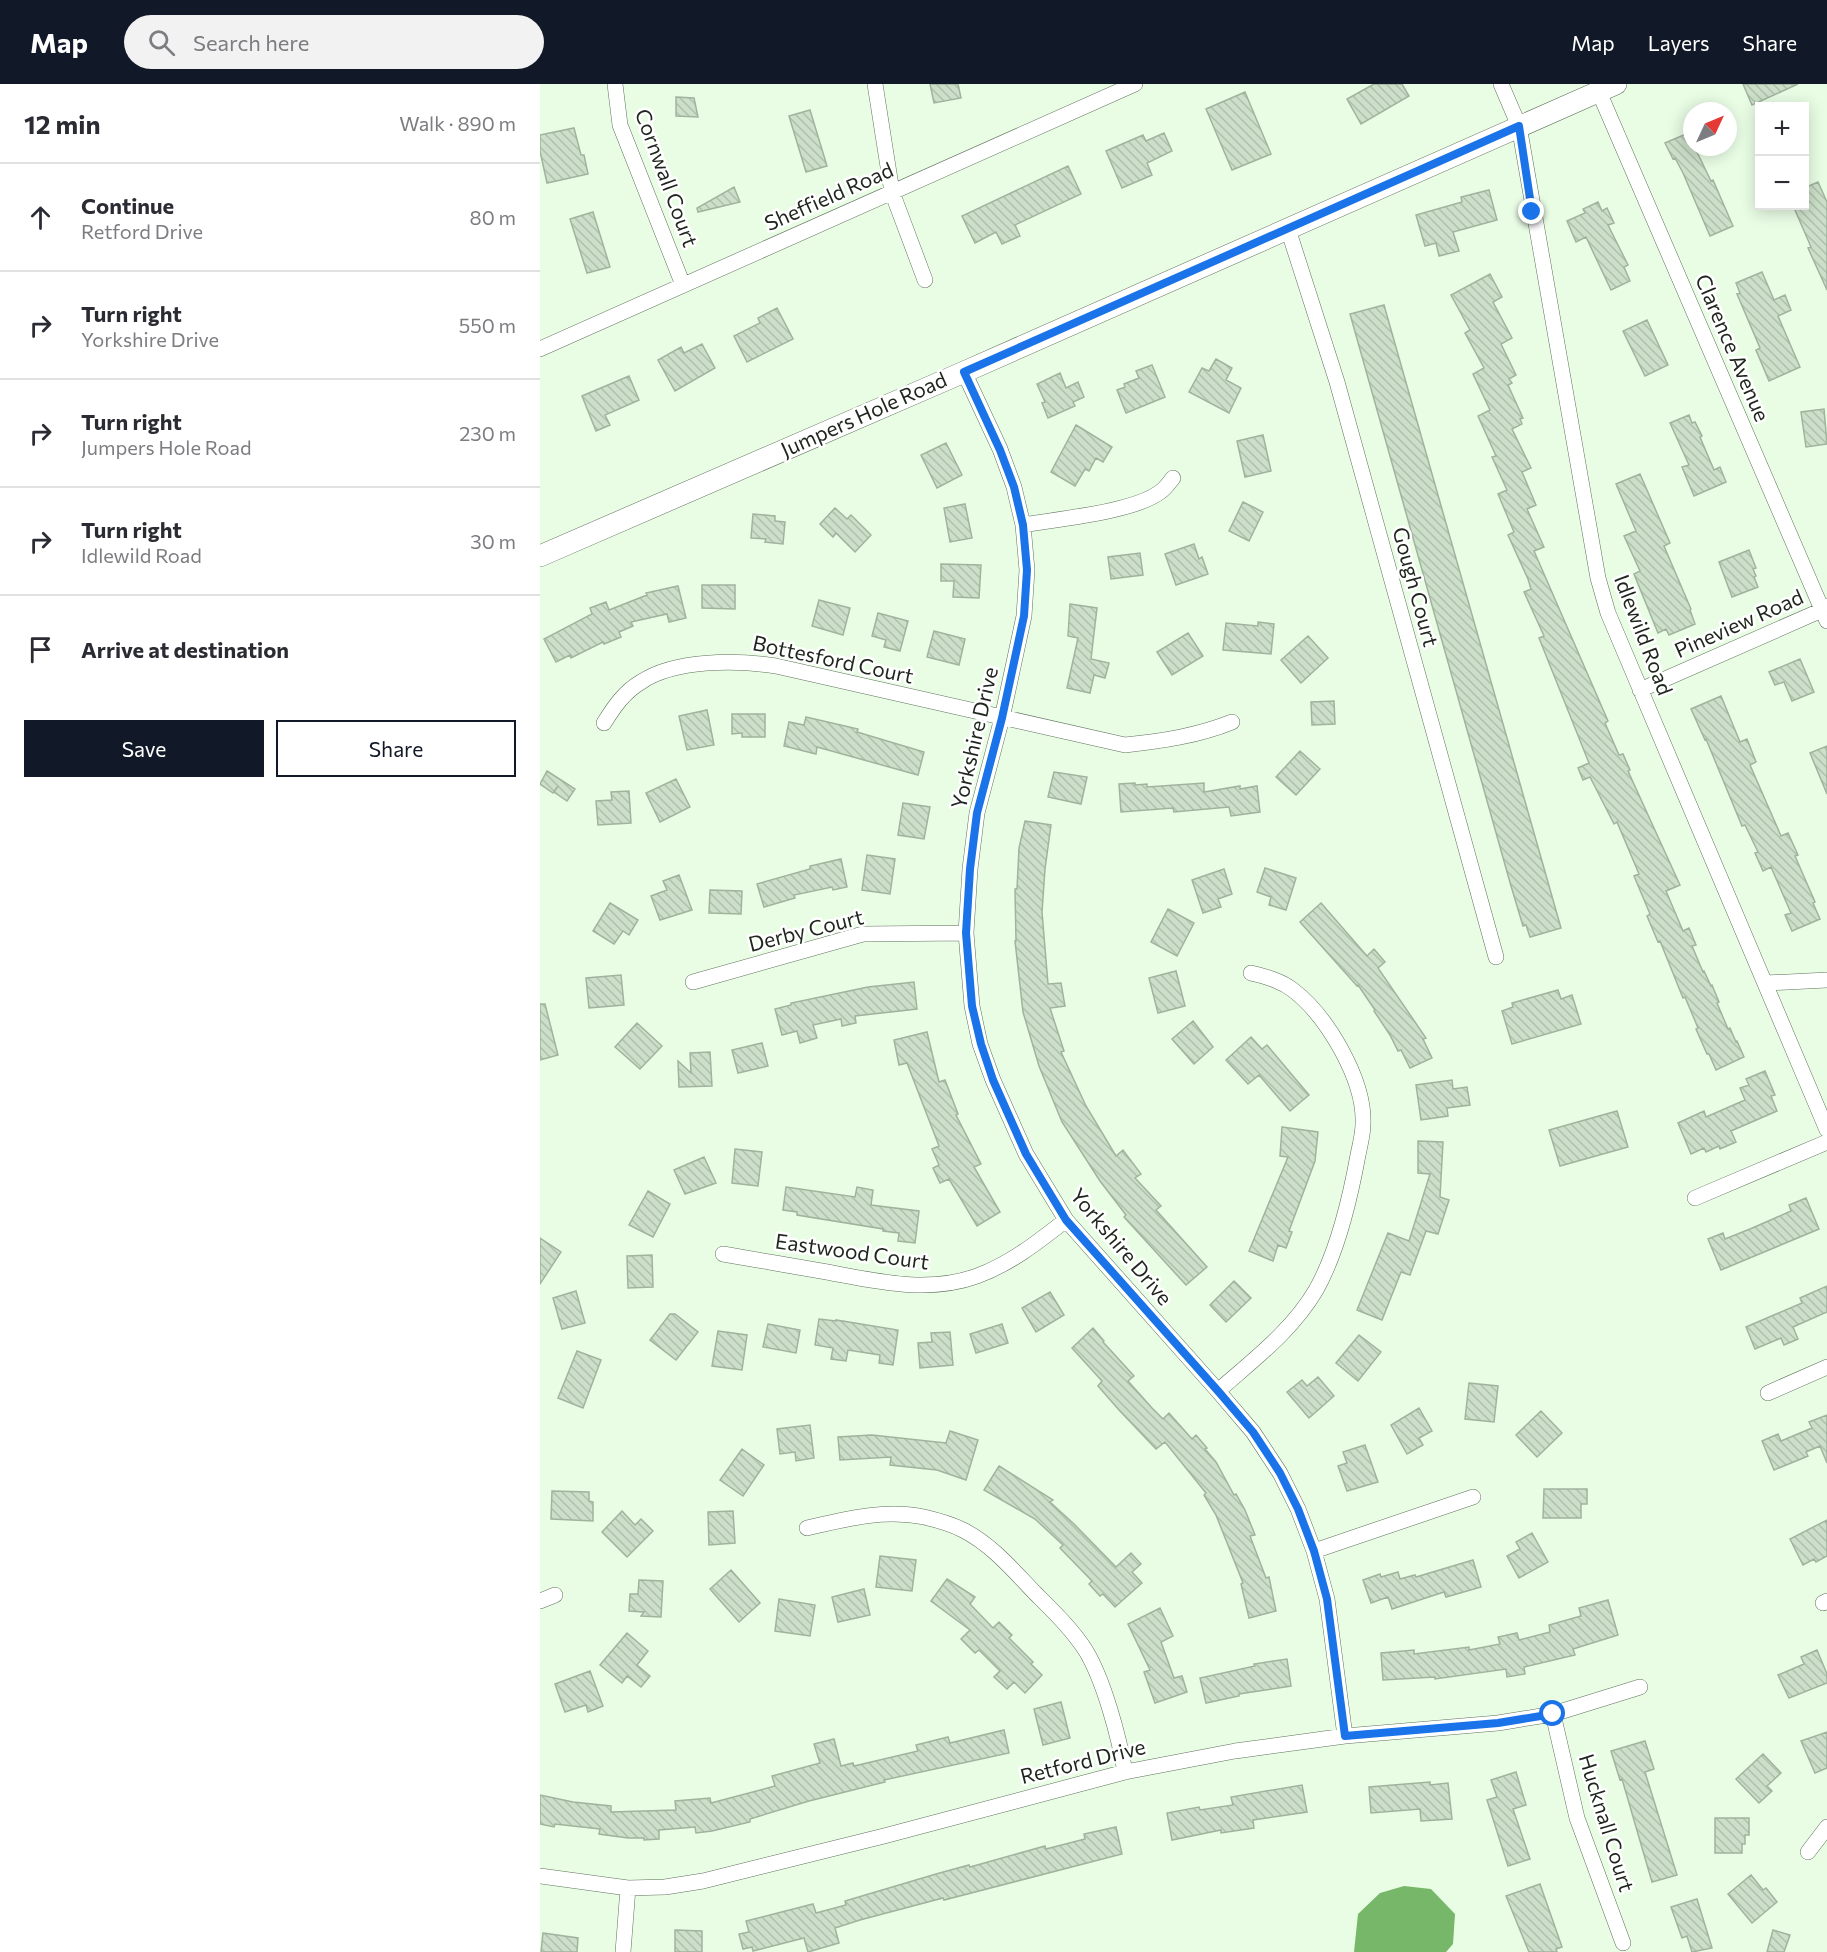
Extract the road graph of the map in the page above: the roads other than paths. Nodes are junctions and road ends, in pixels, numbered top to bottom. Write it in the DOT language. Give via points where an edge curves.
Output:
graph roads {
  1 [pos="615,84"];
  2 [pos="875,84"];
  3 [pos="1135,84"];
  4 [pos="1501,84"];
  5 [pos="1607,88"];
  6 [pos="1519,126"];
  7 [pos="892,192"];
  8 [pos="1288,229"];
  9 [pos="925,280"];
  10 [pos="683,285"];
  11 [pos="540,349"];
  12 [pos="964,372"];
  13 [pos="1173,478"];
  14 [pos="1023,525"];
  15 [pos="540,556"];
  16 [pos="1825,612"];
  17 [pos="1640,690"];
  18 [pos="1002,718"];
  19 [pos="1232,722"];
  20 [pos="604,723"];
  21 [pos="966,933"];
  22 [pos="1496,957"];
  23 [pos="1251,973"];
  24 [pos="1827,980"];
  25 [pos="693,982"];
  26 [pos="1766,983"];
  27 [pos="1827,1130"];
  28 [pos="1827,1142"];
  29 [pos="1695,1198"];
  30 [pos="1066,1220"];
  31 [pos="723,1254"];
  32 [pos="1827,1367"];
  33 [pos="1218,1391"];
  34 [pos="1768,1393"];
  35 [pos="1473,1497"];
  36 [pos="807,1528"];
  37 [pos="1314,1551"];
  38 [pos="555,1595"];
  39 [pos="540,1601"];
  40 [pos="1640,1687"];
  41 [pos="1553,1714"];
  42 [pos="1345,1736"];
  43 [pos="1125,1772"];
  44 [pos="1827,1827"];
  45 [pos="1808,1852"];
  46 [pos="540,1876"];
  47 [pos="628,1888"];
  48 [pos="1623,1943"];
  49 [pos="623,1952"];
  1 -- 10 [label="street, Cornwall Court" via="620,126"];
  2 -- 7 [label="street"];
  3 -- 7 [label="street, Sheffield Road"];
  4 -- 6 [label="street, Idlewild Road"];
  5 -- 6 [label="main road, Jumpers Hole Road"];
  5 -- 16 [label="street, Clarence Avenue"];
  6 -- 8 [label="main road, Jumpers Hole Road"];
  6 -- 17 [label="street, Idlewild Road" via="1598,578"];
  7 -- 9 [label="street"];
  7 -- 10 [label="street, Sheffield Road"];
  8 -- 12 [label="main road, Jumpers Hole Road"];
  8 -- 22 [label="street, Gough Court" via="1337,382"];
  10 -- 11 [label="street, Sheffield Road"];
  12 -- 14 [label="street, Yorkshire Drive" via="1000,450"];
  12 -- 15 [label="main road, Jumpers Hole Road"];
  13 -- 14 [label="street" via="1162,491 1124,507"];
  14 -- 18 [label="street, Yorkshire Drive" via="1027,570 1024,616"];
  16 -- 17 [label="street, Pineview Road"];
  17 -- 26 [label="street, Idlewild Road"];
  18 -- 19 [label="street, Bottesford Court" via="1125,745 1160,742"];
  18 -- 20 [label="street, Bottesford Court" via="776,666 737,662 686,666 641,681 618,701"];
  18 -- 21 [label="street, Yorkshire Drive" via="977,813"];
  21 -- 25 [label="street, Derby Court" via="863,934"];
  21 -- 30 [label="street, Yorkshire Drive" via="972,1006 987,1062 1026,1154"];
  23 -- 33 [label="street" via="1278,980 1294,990 1339,1044 1359,1092 1364,1123 1350,1198 1316,1289 1280,1336"];
  24 -- 26 [label="street"];
  26 -- 27 [label="street, Idlewild Road"];
  28 -- 29 [label="street"];
  30 -- 31 [label="street, Eastwood Court" via="999,1266 955,1283 930,1286"];
  30 -- 33 [label="street, Yorkshire Drive"];
  32 -- 34 [label="street"];
  33 -- 37 [label="street, Yorkshire Drive" via="1253,1432 1280,1473"];
  35 -- 37 [label="street"];
  36 -- 43 [label="street" via="857,1516 888,1514 942,1522 980,1542 1068,1626 1086,1652 1101,1684"];
  37 -- 42 [label="street, Yorkshire Drive" via="1327,1599"];
  38 -- 39 [label="street"];
  40 -- 41 [label="street, Retford Drive"];
  41 -- 42 [label="street, Retford Drive" via="1498,1723"];
  41 -- 48 [label="street, Hucknall Court" via="1577,1818"];
  42 -- 43 [label="street, Retford Drive"];
  43 -- 47 [label="street, Retford Drive" via="740,1873 665,1887"];
  44 -- 45 [label="street"];
  46 -- 47 [label="street, Retford Drive"];
  47 -- 49 [label="street"];
}
